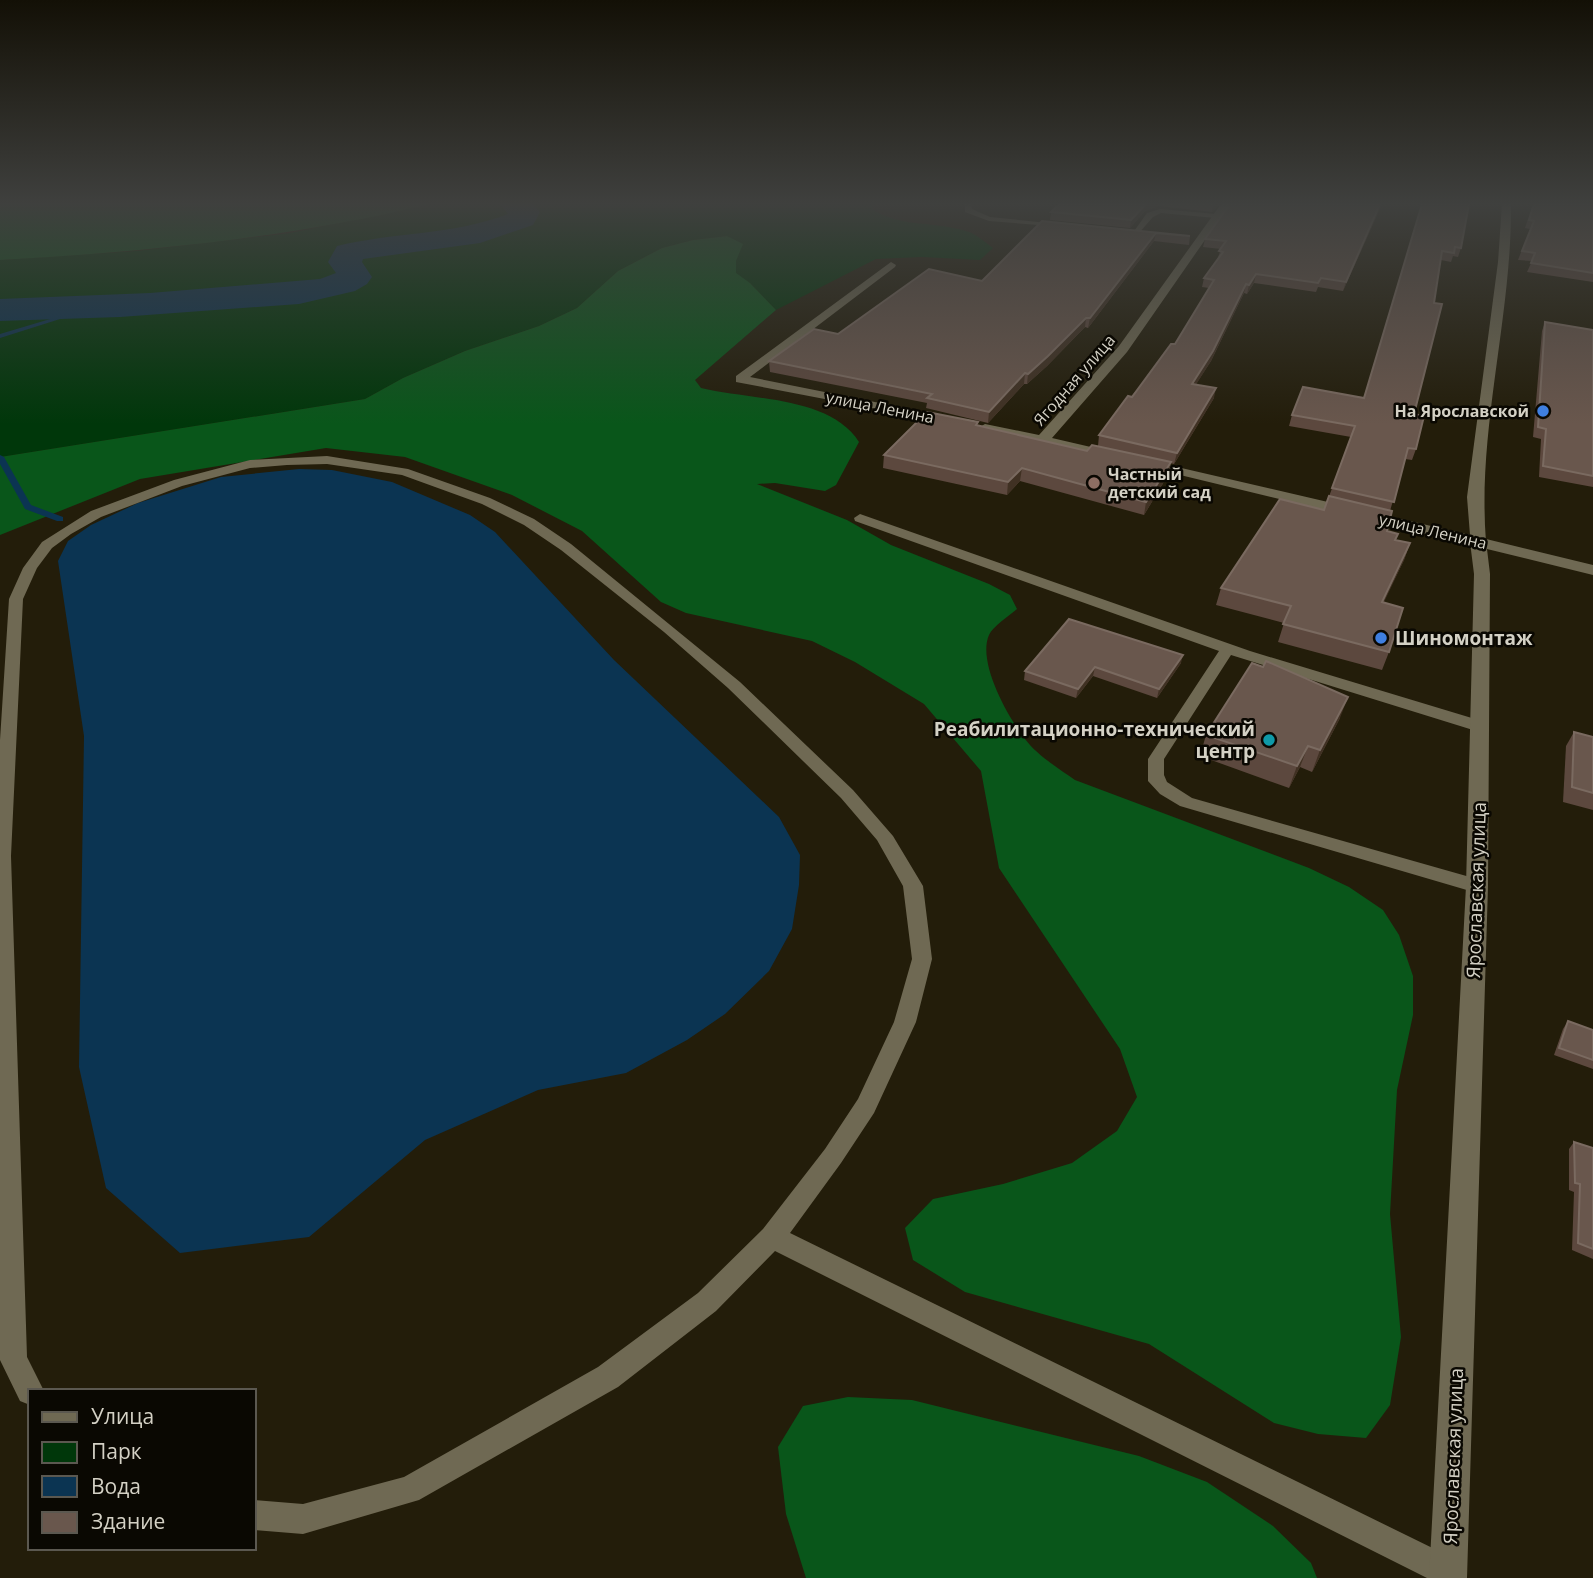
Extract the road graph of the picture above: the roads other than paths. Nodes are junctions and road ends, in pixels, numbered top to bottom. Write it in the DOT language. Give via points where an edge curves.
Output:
graph roads {
  1 [pos="874,278"];
  2 [pos="1168,278"];
  3 [pos="1501,278"];
  4 [pos="1043,439"];
  5 [pos="860,518"];
  6 [pos="1478,542"];
  7 [pos="1593,570"];
  8 [pos="1228,648"];
  9 [pos="1479,726"];
  10 [pos="1477,886"];
  11 [pos="772,1237"];
  12 [pos="29,1389"];
  13 [pos="256,1515"];
  14 [pos="1448,1575"];
  1 -- 4 [label="street, улица Ленина" via="740,379"];
  2 -- 4 [label="street, Ягодная улица" via="1123,349"];
  3 -- 6 [label="street, Ярославская улица" via="1475,497"];
  4 -- 6 [label="street, улица Ленина"];
  5 -- 8 [label="lane"];
  6 -- 7 [label="street, улица Ленина"];
  6 -- 9 [label="street, Ярославская улица" via="1482,574"];
  8 -- 9 [label="lane"];
  8 -- 10 [label="lane" via="1156,759 1157,783 1186,802"];
  9 -- 10 [label="street, Ярославская улица"];
  10 -- 14 [label="street, Ярославская улица"];
  11 -- 12 [label="lane" via="866,1106 908,1009 922,959 913,886 884,836 847,794 706,661 529,522 486,501 391,469 327,460 250,464 138,497 66,531 47,545 16,599 2,856 13,1359"];
  11 -- 13 [label="lane" via="707,1302 608,1377 409,1490 303,1519"];
  11 -- 14 [label="lane"];
}
